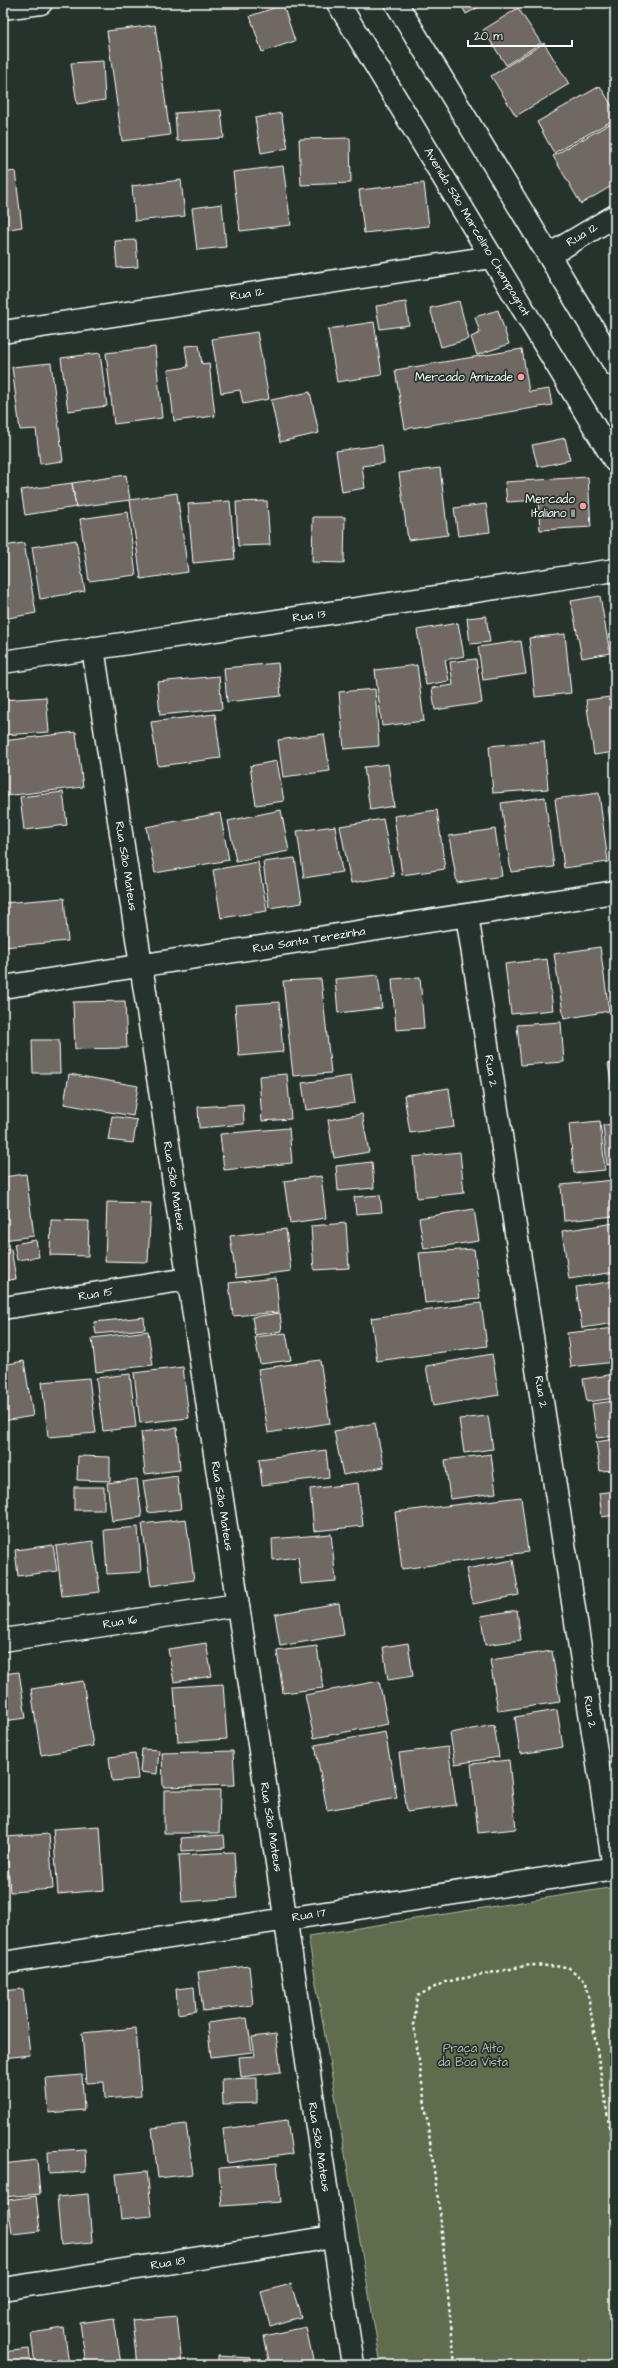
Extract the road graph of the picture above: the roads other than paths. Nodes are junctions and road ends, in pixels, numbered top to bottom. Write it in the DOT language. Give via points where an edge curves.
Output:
graph roads {
  1 [pos="41,3"];
  2 [pos="338,3"];
  3 [pos="396,3"];
  4 [pos="3,8"];
  5 [pos="615,216"];
  6 [pos="549,255"];
  7 [pos="492,257"];
  8 [pos="3,332"];
  9 [pos="615,365"];
  10 [pos="615,461"];
  11 [pos="615,570"];
  12 [pos="93,648"];
  13 [pos="3,662"];
  14 [pos="615,892"];
  15 [pos="467,915"];
  16 [pos="141,966"];
  17 [pos="3,987"];
  18 [pos="188,1279"];
  19 [pos="3,1308"];
  20 [pos="237,1605"];
  21 [pos="3,1640"];
  22 [pos="615,1868"];
  23 [pos="285,1919"];
  24 [pos="3,1963"];
  25 [pos="333,2237"];
  26 [pos="3,2289"];
  27 [pos="353,2365"];
  1 -- 4 [label="street"];
  2 -- 7 [label="street, Avenida São Marcelino Champagnat"];
  3 -- 6 [label="street"];
  5 -- 6 [label="street, Rua 12"];
  6 -- 9 [label="street"];
  7 -- 8 [label="street, Rua 12"];
  7 -- 10 [label="street, Avenida São Marcelino Champagnat"];
  11 -- 12 [label="street, Rua 13"];
  12 -- 13 [label="street, Rua 13"];
  12 -- 16 [label="street, Rua São Mateus"];
  14 -- 15 [label="street, Rua Santa Terezinha"];
  15 -- 16 [label="street, Rua Santa Terezinha"];
  15 -- 22 [label="street, Rua 2"];
  16 -- 17 [label="street, Rua Santa Terezinha"];
  16 -- 18 [label="street, Rua São Mateus"];
  18 -- 19 [label="street, Rua 15"];
  18 -- 20 [label="street, Rua São Mateus"];
  20 -- 21 [label="street, Rua 16"];
  20 -- 23 [label="street, Rua São Mateus"];
  22 -- 23 [label="street, Rua 17"];
  23 -- 24 [label="street, Rua 17"];
  23 -- 25 [label="street, Rua São Mateus"];
  25 -- 26 [label="street, Rua 18"];
  25 -- 27 [label="street, Rua São Mateus"];
}
